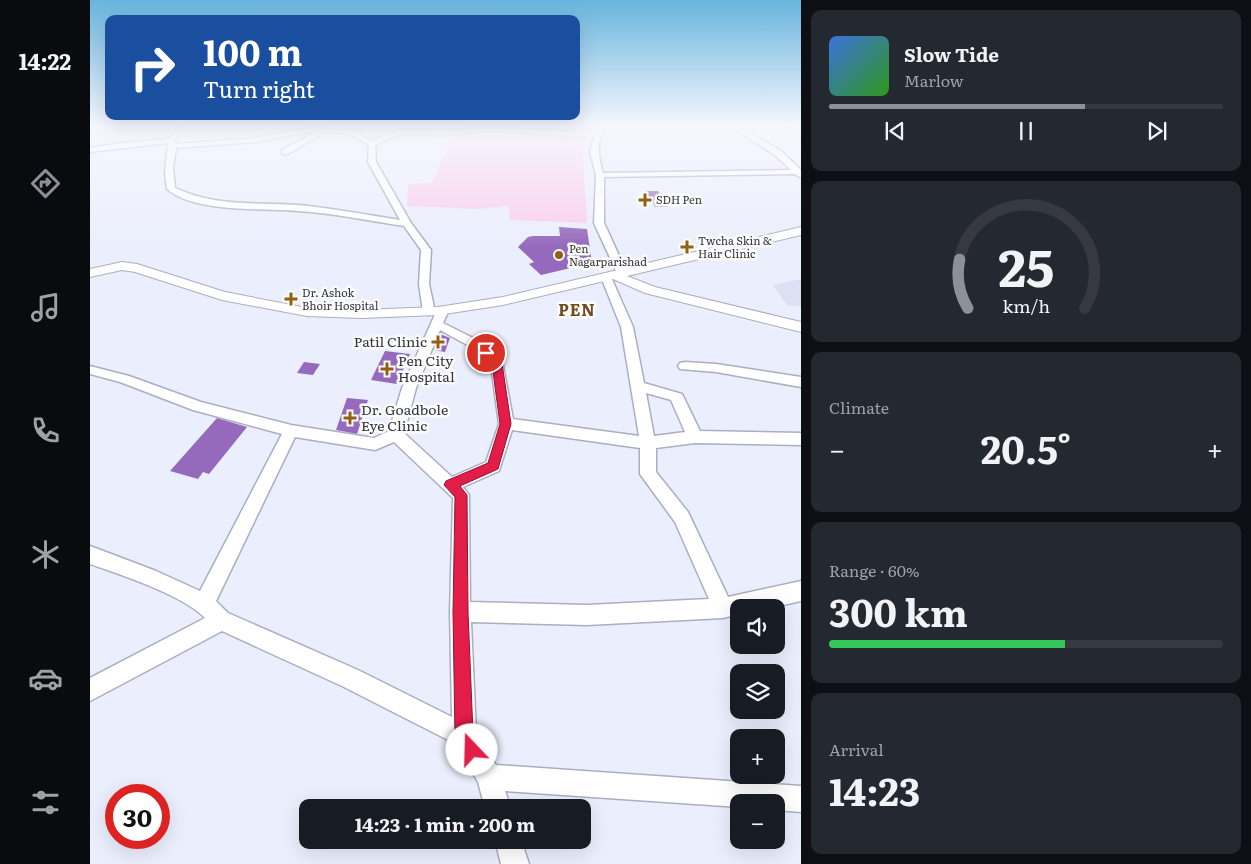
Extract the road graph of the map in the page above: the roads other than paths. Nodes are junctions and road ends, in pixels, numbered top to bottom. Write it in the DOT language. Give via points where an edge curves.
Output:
graph roads {
  1 [pos="168,166"];
  2 [pos="374,166"];
  3 [pos="598,166"];
  4 [pos="600,174"];
  5 [pos="799,174"];
  6 [pos="407,224"];
  7 [pos="801,231"];
  8 [pos="90,273"];
  9 [pos="614,275"];
  10 [pos="436,316"];
  11 [pos="801,327"];
  12 [pos="685,366"];
  13 [pos="90,370"];
  14 [pos="801,382"];
  15 [pos="638,386"];
  16 [pos="506,424"];
  17 [pos="291,431"];
  18 [pos="396,435"];
  19 [pos="694,437"];
  20 [pos="801,439"];
  21 [pos="648,443"];
  22 [pos="450,485"];
  23 [pos="90,555"];
  24 [pos="801,592"];
  25 [pos="204,603"];
  26 [pos="723,608"];
  27 [pos="460,612"];
  28 [pos="221,620"];
  29 [pos="90,690"];
  30 [pos="464,736"];
  31 [pos="489,777"];
  32 [pos="495,799"];
  33 [pos="801,799"];
  34 [pos="511,849"];
  35 [pos="515,864"];
  1 -- 6 [label="street" via="171,189 193,199 226,205 299,208"];
  2 -- 6 [label="street"];
  3 -- 4 [label="street"];
  4 -- 5 [label="street"];
  4 -- 9 [label="street" via="598,223"];
  6 -- 10 [label="street" via="426,250 424,284"];
  7 -- 9 [label="main road"];
  8 -- 10 [label="main road" via="122,266 137,268 222,296 307,312"];
  9 -- 10 [label="main road"];
  9 -- 11 [label="main road" via="650,290"];
  9 -- 15 [label="street"];
  10 -- 16 [label="street" via="497,363"];
  10 -- 18 [label="street" via="409,388"];
  12 -- 14 [label="street"];
  13 -- 17 [label="street" via="198,406"];
  15 -- 19 [label="street" via="678,397"];
  15 -- 21 [label="street"];
  16 -- 21 [label="street"];
  16 -- 22 [label="street" via="493,466"];
  17 -- 18 [label="street" via="375,444"];
  17 -- 25 [label="street"];
  18 -- 22 [label="street"];
  19 -- 20 [label="street"];
  19 -- 21 [label="street"];
  21 -- 26 [label="street" via="648,474 682,517"];
  22 -- 27 [label="street" via="461,495"];
  23 -- 25 [label="street" via="149,577"];
  24 -- 26 [label="street"];
  25 -- 28 [label="street"];
  26 -- 27 [label="street" via="587,615"];
  27 -- 30 [label="street"];
  28 -- 29 [label="street"];
  28 -- 30 [label="street" via="350,678"];
  30 -- 31 [label="street"];
  31 -- 32 [label="street"];
  31 -- 33 [label="street"];
  34 -- 35 [label="street"];
}
